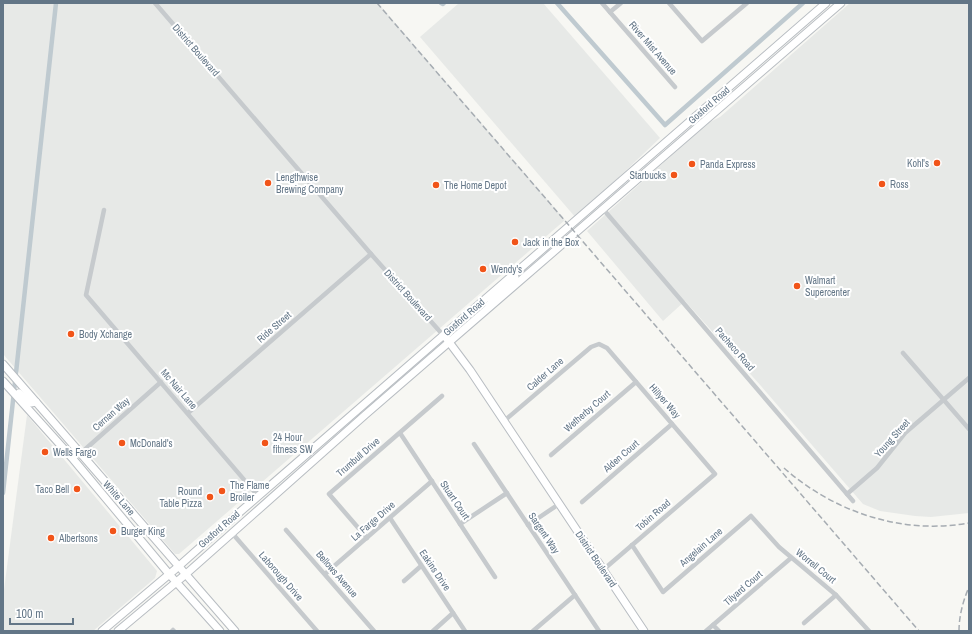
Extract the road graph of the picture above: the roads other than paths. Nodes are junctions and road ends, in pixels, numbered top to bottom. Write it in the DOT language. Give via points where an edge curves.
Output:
graph roads {
  1 [pos="155,3"];
  2 [pos="602,3"];
  3 [pos="621,3"];
  4 [pos="669,3"];
  5 [pos="736,3"];
  6 [pos="746,3"];
  7 [pos="826,3"];
  8 [pos="840,3"];
  9 [pos="741,8"];
  10 [pos="610,12"];
  11 [pos="675,87"];
  12 [pos="626,177"];
  13 [pos="598,201"];
  14 [pos="603,209"];
  15 [pos="104,210"];
  16 [pos="578,231"];
  17 [pos="546,245"];
  18 [pos="372,254"];
  19 [pos="514,273"];
  20 [pos="522,279"];
  21 [pos="487,310"];
  22 [pos="443,335"];
  23 [pos="449,342"];
  24 [pos="599,344"];
  25 [pos="903,353"];
  26 [pos="3,364"];
  27 [pos="969,378"];
  28 [pos="3,380"];
  29 [pos="161,382"];
  30 [pos="636,382"];
  31 [pos="442,396"];
  32 [pos="944,400"];
  33 [pos="30,401"];
  34 [pos="359,408"];
  35 [pos="188,413"];
  36 [pos="504,421"];
  37 [pos="672,424"];
  38 [pos="969,429"];
  39 [pos="400,433"];
  40 [pos="474,444"];
  41 [pos="81,453"];
  42 [pos="551,455"];
  43 [pos="318,456"];
  44 [pos="72,459"];
  45 [pos="715,474"];
  46 [pos="432,481"];
  47 [pos="507,493"];
  48 [pos="847,494"];
  49 [pos="258,496"];
  50 [pos="853,501"];
  51 [pos="582,502"];
  52 [pos="559,504"];
  53 [pos="751,516"];
  54 [pos="390,518"];
  55 [pos="460,524"];
  56 [pos="528,525"];
  57 [pos="286,530"];
  58 [pos="234,531"];
  59 [pos="367,538"];
  60 [pos="632,545"];
  61 [pos="791,558"];
  62 [pos="179,566"];
  63 [pos="421,566"];
  64 [pos="603,570"];
  65 [pos="169,574"];
  66 [pos="186,574"];
  67 [pos="325,574"];
  68 [pos="496,577"];
  69 [pos="404,581"];
  70 [pos="177,582"];
  71 [pos="574,595"];
  72 [pos="836,595"];
  73 [pos="453,614"];
  74 [pos="804,623"];
  75 [pos="713,625"];
  76 [pos="103,631"];
  77 [pos="118,631"];
  78 [pos="220,631"];
  79 [pos="235,631"];
  80 [pos="317,631"];
  81 [pos="374,631"];
  82 [pos="433,631"];
  83 [pos="465,631"];
  84 [pos="533,631"];
  85 [pos="599,631"];
  86 [pos="644,631"];
  87 [pos="706,631"];
  88 [pos="719,631"];
  89 [pos="868,631"];
  1 -- 18 [label="street, District Boulevard"];
  2 -- 10 [label="street, River Mist Avenue"];
  3 -- 10 [label="street"];
  4 -- 9 [label="street" via="702,41"];
  5 -- 9 [label="street"];
  6 -- 9 [label="street"];
  7 -- 12 [label="main road, Gosford Road"];
  8 -- 14 [label="main road, Gosford Road"];
  10 -- 11 [label="street, River Mist Avenue"];
  12 -- 13 [label="main road, Gosford Road"];
  12 -- 14 [label="main road" via="620,188 605,200"];
  13 -- 16 [label="main road" via="596,208 584,219"];
  13 -- 17 [label="main road, Gosford Road"];
  14 -- 16 [label="main road, Gosford Road"];
  14 -- 48 [label="street, Pacheco Road"];
  15 -- 29 [label="street, Mc Nair Lane" via="86,295"];
  16 -- 20 [label="main road, Gosford Road"];
  17 -- 19 [label="main road, Gosford Road"];
  17 -- 20 [label="main road" via="543,255 522,274"];
  18 -- 22 [label="street, District Boulevard"];
  18 -- 35 [label="street, Ride Street"];
  19 -- 21 [label="main road" via="513,281 493,298"];
  19 -- 22 [label="main road, Gosford Road"];
  20 -- 21 [label="main road, Gosford Road"];
  21 -- 23 [label="main road, Gosford Road"];
  22 -- 23 [label="main road, District Boulevard"];
  22 -- 34 [label="main road, Gosford Road"];
  23 -- 36 [label="main road, District Boulevard"];
  23 -- 43 [label="main road, Gosford Road"];
  24 -- 30 [label="street, Hillyer Way" via="607,348"];
  24 -- 36 [label="street, Calder Lane" via="591,346"];
  25 -- 32 [label="street"];
  26 -- 33 [label="main road, White Lane"];
  27 -- 32 [label="street, Young Street"];
  28 -- 33 [label="main road, White Lane"];
  29 -- 35 [label="street, Mc Nair Lane"];
  29 -- 41 [label="street, Cernan Way"];
  30 -- 37 [label="street, Hillyer Way"];
  30 -- 42 [label="street, Wetherby Court"];
  31 -- 39 [label="street, Trumbull Drive"];
  32 -- 38 [label="street"];
  32 -- 48 [label="street, Young Street" via="906,433 877,468"];
  33 -- 41 [label="main road, White Lane"];
  33 -- 44 [label="main road, White Lane"];
  34 -- 43 [label="main road" via="358,414 329,441"];
  34 -- 49 [label="main road, Gosford Road"];
  35 -- 49 [label="street, Mc Nair Lane"];
  36 -- 52 [label="main road, District Boulevard"];
  37 -- 45 [label="street, Hillyer Way"];
  37 -- 51 [label="street, Alden Court"];
  39 -- 46 [label="street, Stuart Court"];
  39 -- 59 [label="street, Trumbull Drive" via="329,494"];
  40 -- 47 [label="street, Sargent Way"];
  41 -- 44 [label="street, Cernan Way"];
  41 -- 62 [label="main road, White Lane"];
  43 -- 58 [label="main road, Gosford Road"];
  44 -- 65 [label="main road, White Lane"];
  45 -- 60 [label="street, Tobin Road"];
  46 -- 54 [label="street, La Farge Drive"];
  46 -- 55 [label="street, Stuart Court"];
  47 -- 55 [label="street"];
  47 -- 56 [label="street, Sargent Way"];
  48 -- 50 [label="street, Pacheco Road"];
  49 -- 58 [label="main road" via="256,505"];
  49 -- 62 [label="main road, Gosford Road"];
  52 -- 56 [label="street"];
  52 -- 64 [label="main road, District Boulevard"];
  53 -- 60 [label="street, Angelain Lane" via="663,592"];
  53 -- 61 [label="street, Worrell Court"];
  54 -- 59 [label="street, La Farge Drive"];
  54 -- 63 [label="street, Eakins Drive"];
  55 -- 68 [label="street, Stuart Court"];
  56 -- 71 [label="street, Sargent Way"];
  57 -- 67 [label="street, Bellows Avenue"];
  58 -- 66 [label="main road, Gosford Road"];
  58 -- 80 [label="street, Laborough Drive"];
  59 -- 67 [label="street, La Farge Drive"];
  60 -- 64 [label="street, Tobin Road"];
  61 -- 72 [label="street, Worrell Court"];
  61 -- 75 [label="street, Tilyard Court"];
  62 -- 65 [label="main road, Gosford Road"];
  62 -- 66 [label="main road, White Lane"];
  63 -- 69 [label="street"];
  63 -- 73 [label="street, Eakins Drive"];
  64 -- 86 [label="main road, District Boulevard"];
  65 -- 70 [label="main road, White Lane"];
  65 -- 76 [label="main road, Gosford Road"];
  66 -- 70 [label="main road, Gosford Road"];
  66 -- 79 [label="main road, White Lane"];
  67 -- 81 [label="street, Bellows Avenue"];
  70 -- 77 [label="main road, Gosford Road"];
  70 -- 78 [label="main road, White Lane"];
  71 -- 84 [label="street"];
  71 -- 85 [label="street, Sargent Way"];
  72 -- 74 [label="street"];
  72 -- 89 [label="street, Worrell Court"];
  73 -- 82 [label="street"];
  73 -- 83 [label="street, Eakins Drive"];
  75 -- 87 [label="street, Tilyard Court"];
  75 -- 88 [label="street"];
}
